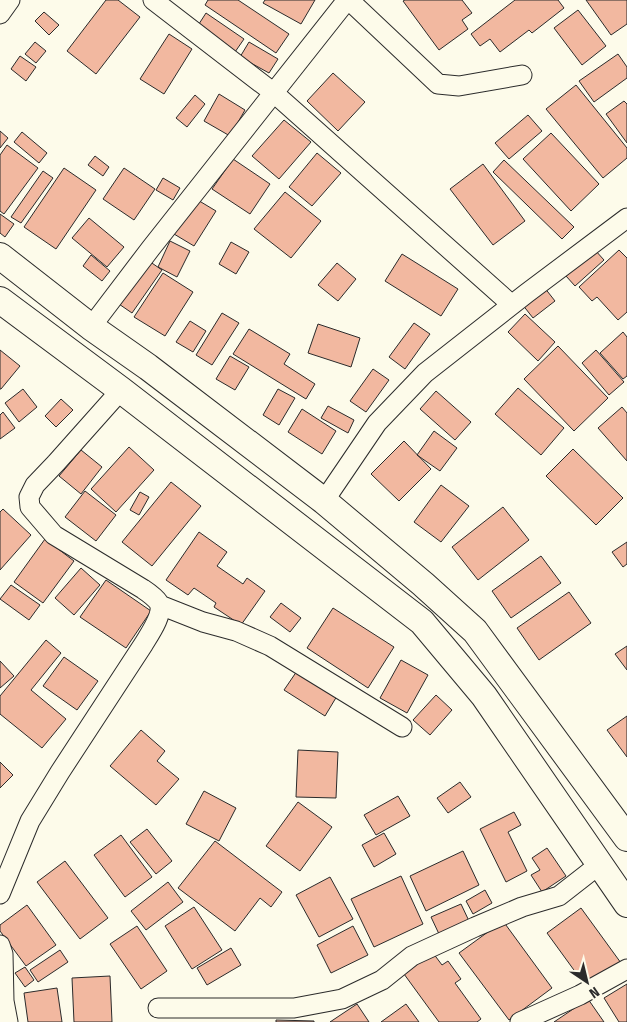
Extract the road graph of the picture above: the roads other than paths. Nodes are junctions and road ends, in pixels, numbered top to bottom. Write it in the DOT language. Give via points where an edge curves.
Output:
graph roads {
  1 [pos="10,0"];
  2 [pos="153,0"];
  3 [pos="348,0"];
  4 [pos="0,14"];
  5 [pos="522,75"];
  6 [pos="274,92"];
  7 [pos="627,218"];
  8 [pos="0,256"];
  9 [pos="0,300"];
  10 [pos="512,305"];
  11 [pos="92,326"];
  12 [pos="121,390"];
  13 [pos="324,501"];
  14 [pos="160,605"];
  15 [pos="402,727"];
  16 [pos="622,822"];
  17 [pos="600,864"];
  18 [pos="0,894"];
  19 [pos="627,904"];
  20 [pos="0,945"];
  21 [pos="627,969"];
  22 [pos="158,1008"];
  23 [pos="8,1022"];
  24 [pos="520,1022"];
  1 -- 4 [label="street"];
  2 -- 6 [label="street"];
  3 -- 5 [label="street" via="438,84 459,86"];
  3 -- 6 [label="street"];
  6 -- 10 [label="street"];
  6 -- 11 [label="street"];
  7 -- 10 [label="street"];
  8 -- 11 [label="main road"];
  9 -- 12 [label="main road"];
  10 -- 13 [label="street" via="425,373 377,423"];
  11 -- 13 [label="main road"];
  12 -- 14 [label="street" via="35,485 29,497 30,507 54,536 143,589"];
  12 -- 17 [label="main road" via="422,622 484,696"];
  13 -- 16 [label="main road" via="475,631"];
  14 -- 15 [label="street" via="270,646"];
  14 -- 18 [label="street" via="153,628 30,821"];
  17 -- 19 [label="main road"];
  17 -- 22 [label="street" via="559,896 514,911 412,956 382,980 342,999 294,1008"];
  20 -- 23 [label="street"];
  21 -- 24 [label="street" via="580,996"];
}
